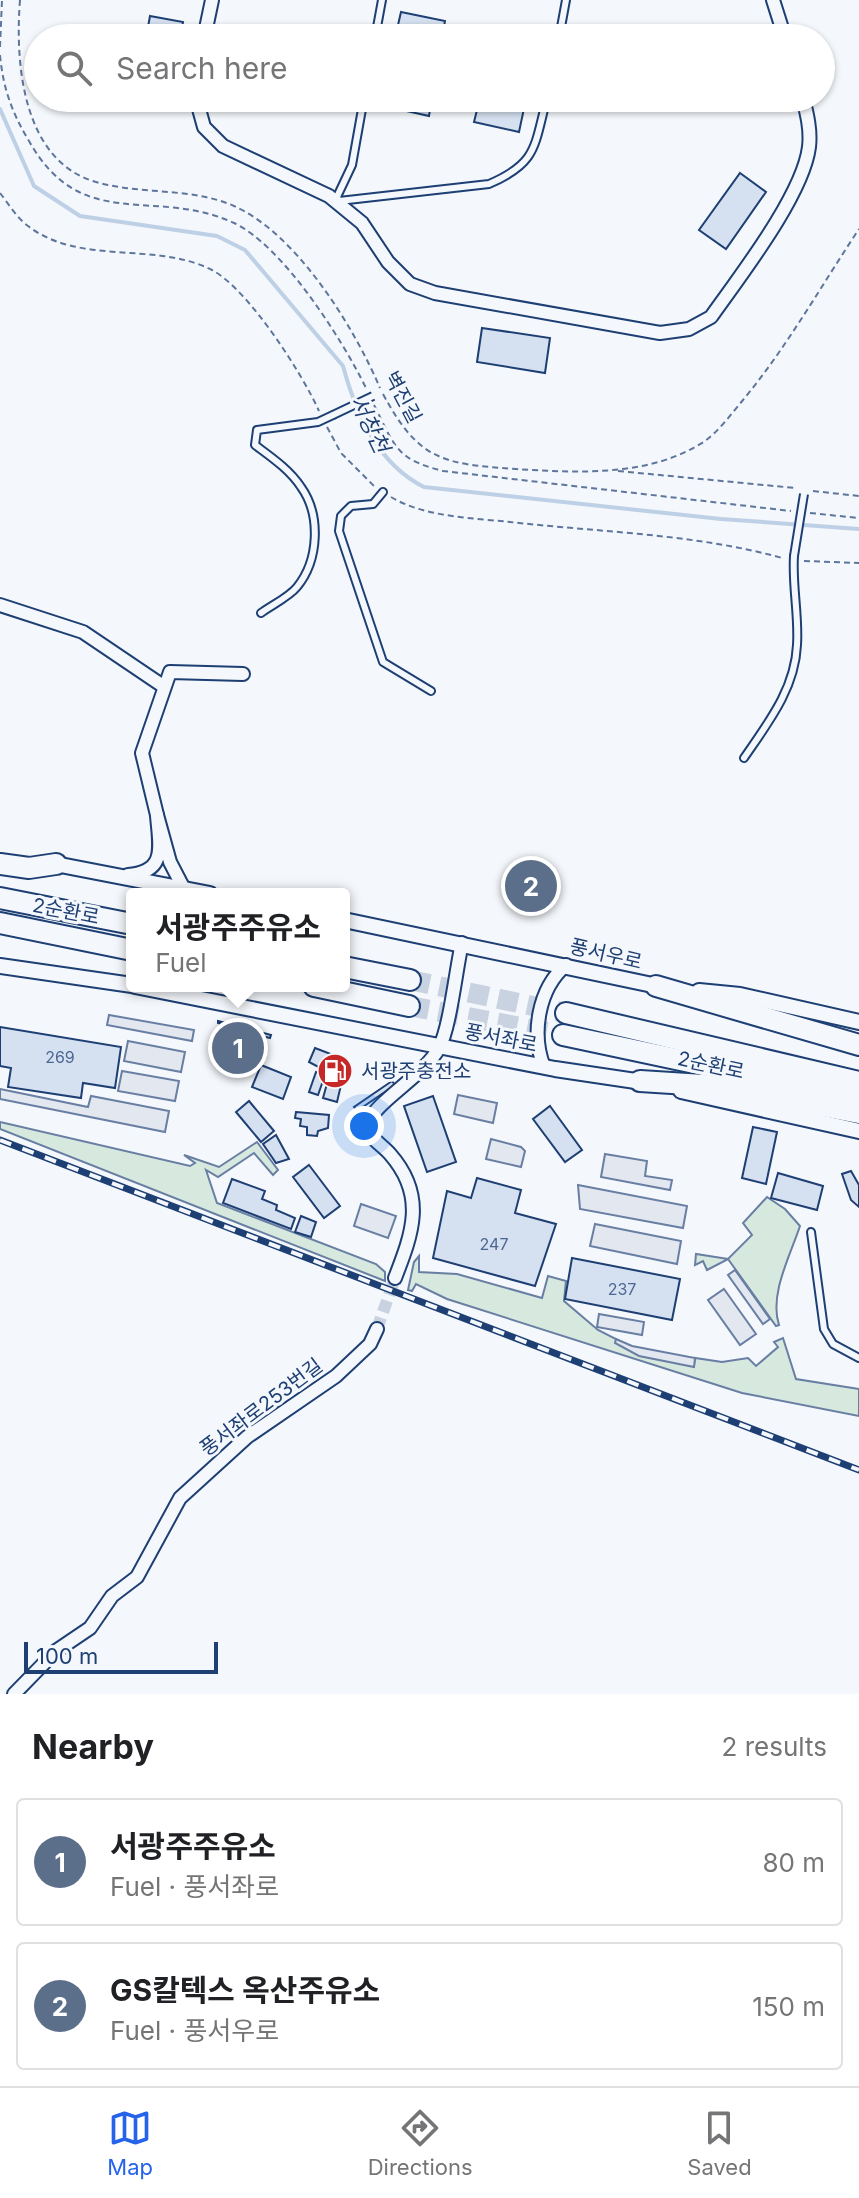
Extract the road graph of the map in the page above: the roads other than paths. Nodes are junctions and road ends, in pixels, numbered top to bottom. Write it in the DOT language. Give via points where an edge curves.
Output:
graph roads {
  1 [pos="212,0"];
  2 [pos="382,0"];
  3 [pos="566,0"];
  4 [pos="773,0"];
  5 [pos="207,24"];
  6 [pos="378,24"];
  7 [pos="562,24"];
  8 [pos="781,24"];
  9 [pos="200,112"];
  10 [pos="361,112"];
  11 [pos="543,112"];
  12 [pos="807,112"];
  13 [pos="335,201"];
  14 [pos="381,392"];
  15 [pos="383,492"];
  16 [pos="804,492"];
  17 [pos="0,605"];
  18 [pos="261,613"];
  19 [pos="243,674"];
  20 [pos="163,686"];
  21 [pos="431,691"];
  22 [pos="744,758"];
  23 [pos="157,815"];
  24 [pos="0,854"];
  25 [pos="0,864"];
  26 [pos="56,864"];
  27 [pos="123,875"];
  28 [pos="180,888"];
  29 [pos="183,888"];
  30 [pos="0,898"];
  31 [pos="350,921"];
  32 [pos="0,923"];
  33 [pos="126,923"];
  34 [pos="462,943"];
  35 [pos="126,949"];
  36 [pos="566,965"];
  37 [pos="0,966"];
  38 [pos="350,968"];
  39 [pos="410,980"];
  40 [pos="126,985"];
  41 [pos="656,986"];
  42 [pos="163,992"];
  43 [pos="342,992"];
  44 [pos="409,1006"];
  45 [pos="566,1013"];
  46 [pos="859,1022"];
  47 [pos="563,1035"];
  48 [pos="859,1045"];
  49 [pos="440,1047"];
  50 [pos="544,1067"];
  51 [pos="640,1081"];
  52 [pos="859,1082"];
  53 [pos="859,1098"];
  54 [pos="859,1113"];
  55 [pos="859,1131"];
  56 [pos="811,1232"];
  57 [pos="395,1278"];
  58 [pos="377,1329"];
  59 [pos="859,1358"];
  60 [pos="14,1694"];
  1 -- 5 [label="street"];
  2 -- 6 [label="lane"];
  3 -- 7 [label="lane"];
  4 -- 8 [label="street"];
  9 -- 13 [label="street" via="204,127 223,146"];
  10 -- 13 [label="lane" via="352,165"];
  11 -- 13 [label="lane" via="532,156 489,184"];
  12 -- 13 [label="street" via="809,147 799,182 711,317 689,329 660,333 574,320 410,284 362,223"];
  14 -- 18 [label="lane, bridge" via="323,420 257,430 255,445 303,489 315,531 313,555 297,588"];
  15 -- 21 [label="lane" via="373,504 351,506 341,516 339,531 383,662"];
  16 -- 22 [label="lane, bridge" via="794,559 794,667 780,706"];
  17 -- 20 [label="street" via="83,632"];
  19 -- 20 [label="street" via="170,672"];
  20 -- 23 [label="street" via="142,753"];
  23 -- 27 [label="street" via="155,865 143,874"];
  23 -- 29 [label="street"];
  24 -- 26 [label="street"];
  25 -- 26 [label="highway"];
  26 -- 27 [label="street"];
  27 -- 28 [label="street"];
  30 -- 33 [label="highway, 2순환로"];
  31 -- 34 [label="street, 풍서우로"];
  32 -- 35 [label="highway, 2순환로"];
  34 -- 36 [label="street, 풍서우로"];
  34 -- 49 [label="street"];
  36 -- 41 [label="street, 풍서우로"];
  36 -- 50 [label="street" via="545,994 536,1040"];
  37 -- 40 [label="street, 풍서좌로"];
  38 -- 39 [label="highway"];
  41 -- 46 [label="street, 풍서우로" via="740,995"];
  41 -- 48 [label="highway"];
  42 -- 49 [label="street, 풍서좌로"];
  43 -- 44 [label="highway"];
  45 -- 52 [label="highway, 2순환로"];
  47 -- 53 [label="highway, 2순환로"];
  49 -- 50 [label="street, 풍서좌로"];
  49 -- 57 [label="street" via="366,1126 392,1156 415,1218"];
  50 -- 51 [label="street, 풍서좌로"];
  51 -- 54 [label="highway" via="719,1086"];
  51 -- 55 [label="street, 풍서좌로"];
  56 -- 59 [label="lane" via="824,1329 833,1344"];
  58 -- 60 [label="street, 풍서좌로253번길" via="370,1344 336,1376 247,1437 180,1498 137,1577 112,1596 90,1628 56,1651"];
}
